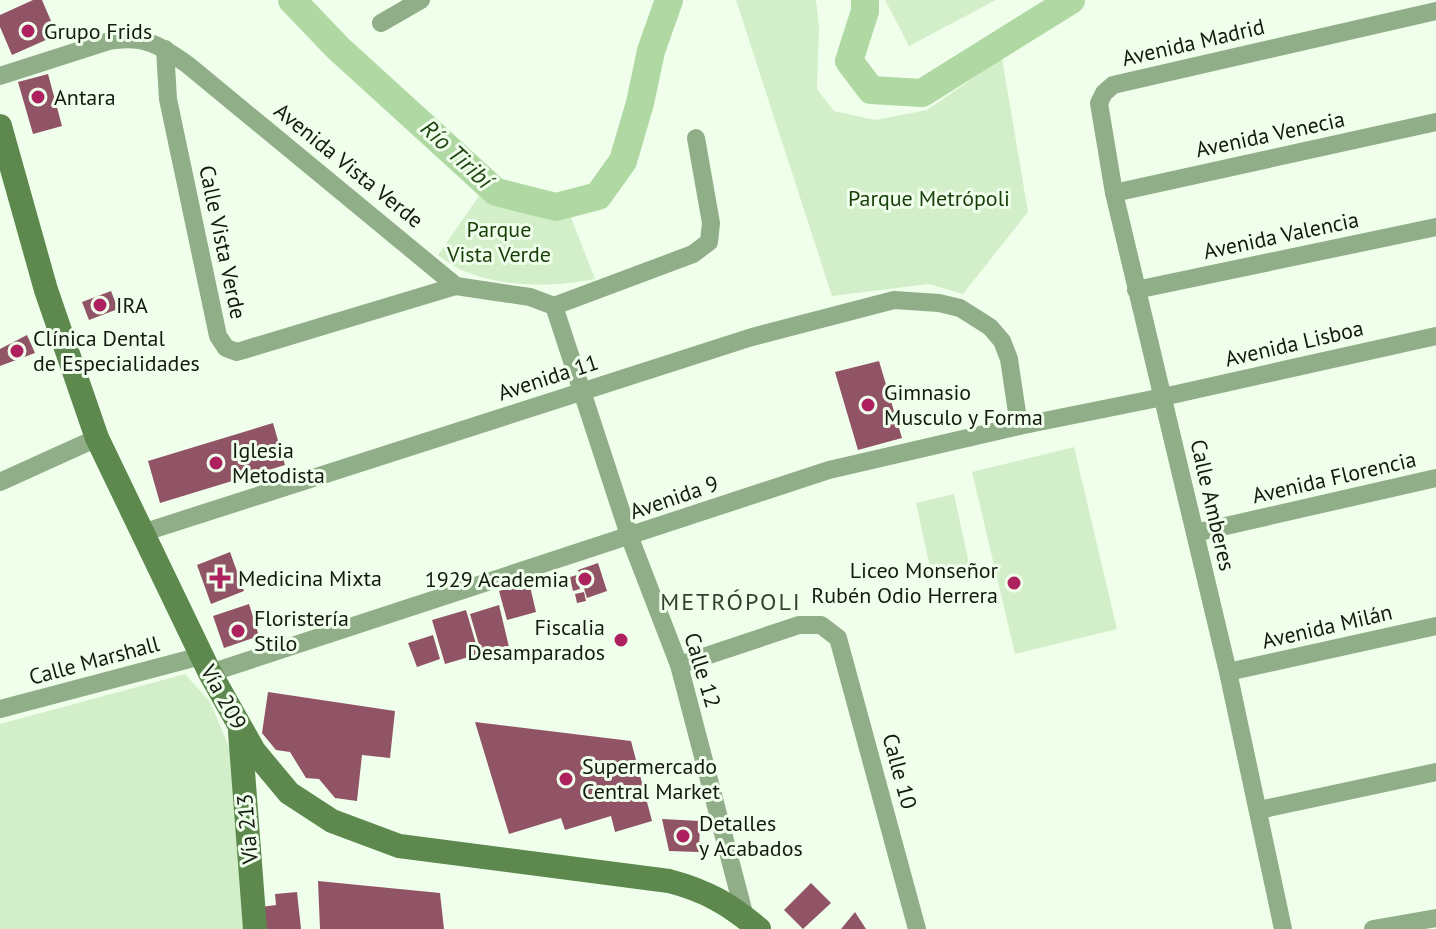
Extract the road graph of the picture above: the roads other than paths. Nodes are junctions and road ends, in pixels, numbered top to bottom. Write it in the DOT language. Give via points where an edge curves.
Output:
graph roads {
  1 [pos="421,0"];
  2 [pos="1436,11"];
  3 [pos="381,23"];
  4 [pos="165,49"];
  5 [pos="0,76"];
  6 [pos="1104,93"];
  7 [pos="1436,122"];
  8 [pos="0,126"];
  9 [pos="696,138"];
  10 [pos="1114,193"];
  11 [pos="1436,227"];
  12 [pos="456,286"];
  13 [pos="1136,290"];
  14 [pos="554,306"];
  15 [pos="1436,336"];
  16 [pos="581,391"];
  17 [pos="1163,397"];
  18 [pos="1019,426"];
  19 [pos="97,438"];
  20 [pos="1436,478"];
  21 [pos="0,482"];
  22 [pos="142,533"];
  23 [pos="1195,533"];
  24 [pos="630,538"];
  25 [pos="1436,626"];
  26 [pos="205,665"];
  27 [pos="679,665"];
  28 [pos="1228,672"];
  29 [pos="0,709"];
  30 [pos="240,729"];
  31 [pos="1436,772"];
  32 [pos="1259,810"];
  33 [pos="1436,918"];
  34 [pos="752,923"];
  35 [pos="1402,926"];
  36 [pos="255,929"];
  37 [pos="917,929"];
  38 [pos="1283,929"];
  39 [pos="1373,929"];
  1 -- 3 [label="street"];
  2 -- 6 [label="street, Avenida Madrid" via="1113,85"];
  4 -- 5 [label="street, Avenida Vista Verde" via="137,39 109,41"];
  4 -- 12 [label="street, Avenida Vista Verde"];
  4 -- 12 [label="street, Calle Vista Verde" via="168,99 218,336 226,348 237,352"];
  6 -- 10 [label="street, Calle Amberes" via="1099,103"];
  7 -- 10 [label="street, Avenida Venecia"];
  8 -- 19 [label="main road, Vía 209" via="46,290"];
  9 -- 14 [label="street" via="711,223 709,242 693,254"];
  10 -- 13 [label="street, Calle Amberes"];
  11 -- 13 [label="street, Avenida Valencia"];
  12 -- 14 [label="street" via="530,297"];
  13 -- 17 [label="street, Calle Amberes"];
  14 -- 16 [label="street, Calle 12"];
  15 -- 17 [label="street, Avenida Lisboa"];
  16 -- 18 [label="street, Avenida 11" via="752,337 894,300 939,303 973,314 1002,341"];
  16 -- 22 [label="street, Avenida 11"];
  16 -- 24 [label="street, Calle 12"];
  17 -- 18 [label="street, Avenida 9"];
  17 -- 23 [label="street, Calle Amberes"];
  18 -- 24 [label="street, Avenida 9" via="829,470"];
  19 -- 21 [label="street"];
  19 -- 22 [label="main road, Vía 209"];
  20 -- 23 [label="street, Avenida Florencia"];
  22 -- 26 [label="main road, Vía 209"];
  23 -- 28 [label="street, Calle Amberes"];
  24 -- 26 [label="street, Avenida 9"];
  24 -- 27 [label="street, Calle 12"];
  25 -- 28 [label="street, Avenida Milán"];
  26 -- 29 [label="street, Calle Marshall"];
  26 -- 30 [label="main road, Vía 209"];
  27 -- 34 [label="street, Calle 12"];
  27 -- 37 [label="street, Calle 10" via="799,625 829,629 838,638"];
  28 -- 32 [label="street, Calle Amberes"];
  30 -- 34 [label="main road, Vía 209" via="289,793 356,832 399,846 669,881 723,901"];
  30 -- 36 [label="main road, Vía 213"];
  31 -- 32 [label="street"];
  32 -- 38 [label="street, Calle Amberes"];
  33 -- 35 [label="street"];
  35 -- 39 [label="street"];
}
